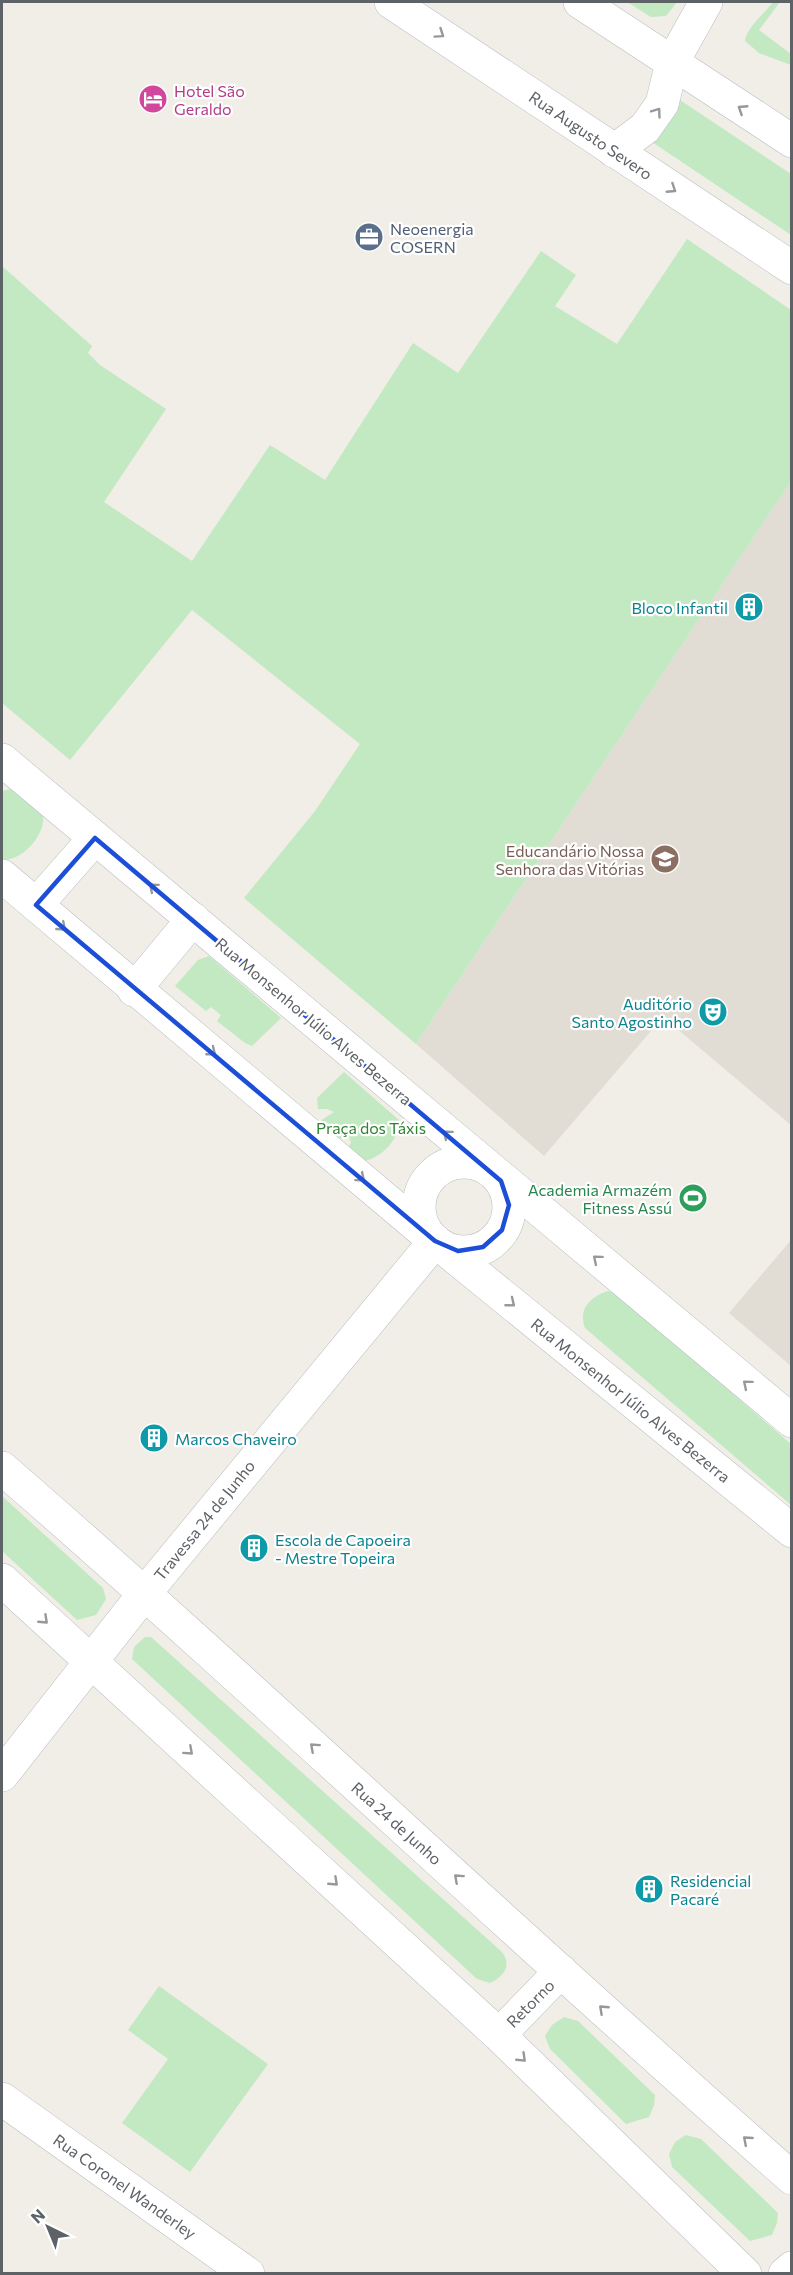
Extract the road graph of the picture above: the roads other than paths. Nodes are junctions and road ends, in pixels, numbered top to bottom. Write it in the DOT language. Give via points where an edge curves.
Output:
graph roads {
  1 [pos="391,2"];
  2 [pos="580,2"];
  3 [pos="706,2"];
  4 [pos="672,63"];
  5 [pos="792,141"];
  6 [pos="614,151"];
  7 [pos="792,268"];
  8 [pos="2,760"];
  9 [pos="95,838"];
  10 [pos="2,876"];
  11 [pos="36,905"];
  12 [pos="193,919"];
  13 [pos="134,990"];
  14 [pos="492,1172"];
  15 [pos="435,1241"];
  16 [pos="792,1421"];
  17 [pos="2,1468"];
  18 [pos="792,1531"];
  19 [pos="2,1580"];
  20 [pos="144,1594"];
  21 [pos="92,1663"];
  22 [pos="2,1775"];
  23 [pos="561,1971"];
  24 [pos="499,2035"];
  25 [pos="2,2099"];
  26 [pos="792,2178"];
  27 [pos="792,2268"];
  28 [pos="248,2274"];
  29 [pos="745,2274"];
  30 [pos="785,2274"];
  1 -- 6 [label="street, Rua Augusto Severo, one-way"];
  2 -- 4 [label="street"];
  3 -- 4 [label="street"];
  5 -- 4 [label="street, one-way"];
  6 -- 4 [label="street, one-way" via="645,128 662,104"];
  6 -- 7 [label="street, Rua Augusto Severo, one-way"];
  8 -- 9 [label="street, Rua Monsenhor Júlio Alves Bezerra"];
  9 -- 11 [label="street"];
  12 -- 9 [label="street, Rua Monsenhor Júlio Alves Bezerra, one-way"];
  10 -- 11 [label="street, Rua Monsenhor Júlio Alves Bezerra"];
  11 -- 13 [label="street, Rua Monsenhor Júlio Alves Bezerra, one-way"];
  12 -- 13 [label="street"];
  14 -- 12 [label="street, Rua Monsenhor Júlio Alves Bezerra, one-way"];
  13 -- 15 [label="street, Rua Monsenhor Júlio Alves Bezerra, one-way"];
  14 -- 15 [label="street" via="480,1164 450,1164 427,1181 421,1193 420,1213 426,1231"];
  14 -- 15 [label="street" via="507,1192 508,1212 502,1230 483,1247 471,1251 451,1249"];
  16 -- 14 [label="street, Rua Monsenhor Júlio Alves Bezerra, one-way"];
  15 -- 18 [label="street, Rua Monsenhor Júlio Alves Bezerra, one-way"];
  15 -- 20 [label="street, Travessa 24 de Junho"];
  17 -- 20 [label="street, Rua 24 de Junho"];
  19 -- 21 [label="street, one-way"];
  20 -- 21 [label="street, Travessa 24 de Junho"];
  23 -- 20 [label="street, Rua 24 de Junho, one-way"];
  21 -- 22 [label="street, Travessa 24 de Junho"];
  21 -- 24 [label="street, one-way"];
  23 -- 24 [label="street, Retorno"];
  26 -- 23 [label="street, Rua 24 de Junho, one-way"];
  24 -- 29 [label="street, one-way"];
  25 -- 28 [label="street, Rua Coronel Wanderley"];
  27 -- 30 [label="street"];
}
